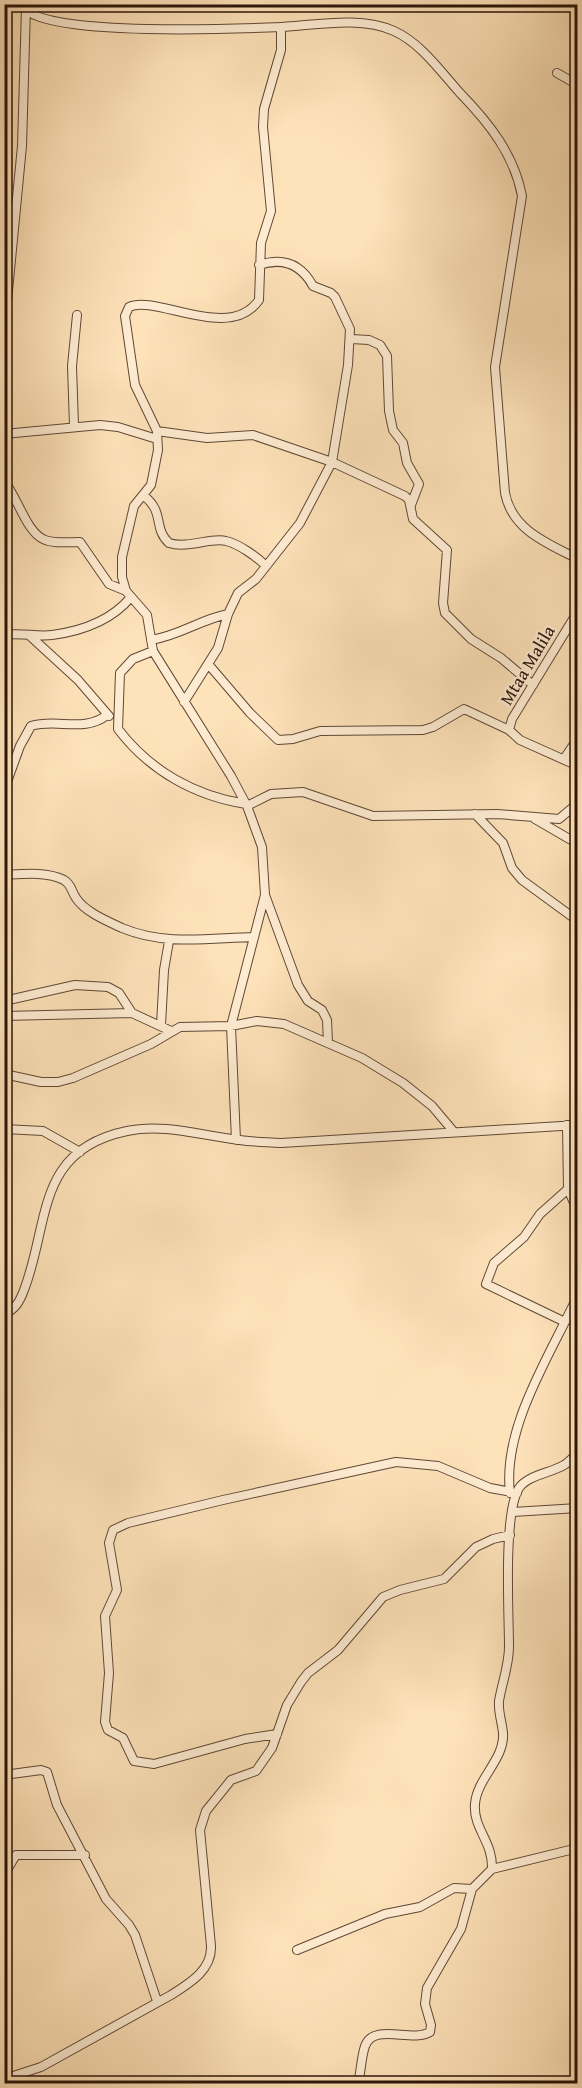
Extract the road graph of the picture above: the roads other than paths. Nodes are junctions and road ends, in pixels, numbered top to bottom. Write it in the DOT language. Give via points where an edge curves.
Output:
graph roads {
  1 [pos="26,7"];
  2 [pos="281,27"];
  3 [pos="557,73"];
  4 [pos="578,85"];
  5 [pos="259,265"];
  6 [pos="77,315"];
  7 [pos="4,332"];
  8 [pos="351,339"];
  9 [pos="74,426"];
  10 [pos="4,434"];
  11 [pos="157,435"];
  12 [pos="332,462"];
  13 [pos="4,481"];
  14 [pos="143,495"];
  15 [pos="411,505"];
  16 [pos="578,559"];
  17 [pos="266,566"];
  18 [pos="128,594"];
  19 [pos="578,611"];
  20 [pos="228,614"];
  21 [pos="28,634"];
  22 [pos="4,635"];
  23 [pos="151,640"];
  24 [pos="153,651"];
  25 [pos="209,665"];
  26 [pos="533,686"];
  27 [pos="184,702"];
  28 [pos="107,715"];
  29 [pos="117,719"];
  30 [pos="509,729"];
  31 [pos="578,738"];
  32 [pos="564,759"];
  33 [pos="578,766"];
  34 [pos="4,790"];
  35 [pos="578,803"];
  36 [pos="247,805"];
  37 [pos="475,814"];
  38 [pos="532,818"];
  39 [pos="578,844"];
  40 [pos="4,875"];
  41 [pos="265,895"];
  42 [pos="578,921"];
  43 [pos="254,937"];
  44 [pos="169,941"];
  45 [pos="4,1000"];
  46 [pos="132,1013"];
  47 [pos="4,1016"];
  48 [pos="161,1025"];
  49 [pos="231,1026"];
  50 [pos="171,1031"];
  51 [pos="328,1044"];
  52 [pos="4,1074"];
  53 [pos="567,1125"];
  54 [pos="578,1125"];
  55 [pos="4,1129"];
  56 [pos="454,1132"];
  57 [pos="236,1140"];
  58 [pos="80,1152"];
  59 [pos="568,1189"];
  60 [pos="578,1212"];
  61 [pos="578,1295"];
  62 [pos="4,1314"];
  63 [pos="565,1322"];
  64 [pos="578,1453"];
  65 [pos="513,1493"];
  66 [pos="578,1508"];
  67 [pos="513,1512"];
  68 [pos="510,1535"];
  69 [pos="277,1734"];
  70 [pos="4,1775"];
  71 [pos="578,1848"];
  72 [pos="85,1855"];
  73 [pos="492,1869"];
  74 [pos="4,1875"];
  75 [pos="472,1888"];
  76 [pos="297,1950"];
  77 [pos="157,2001"];
  78 [pos="4,2079"];
  79 [pos="358,2084"];
  1 -- 2 [label="street" via="41,19 75,25"];
  1 -- 7 [label="street" via="22,146"];
  2 -- 5 [label="street" via="281,50 262,127 271,211"];
  2 -- 16 [label="street" via="350,23 376,25 404,36 428,57 500,139 518,177 522,196 495,367 505,493 508,508 518,524"];
  3 -- 4 [label="street"];
  5 -- 8 [label="street" via="289,262 306,274 313,286 331,293 348,322"];
  5 -- 11 [label="street" via="259,300 255,306 233,316 189,316 141,304 129,307 125,326 135,385"];
  6 -- 9 [label="street" via="72,366"];
  8 -- 12 [label="street"];
  8 -- 15 [label="street" via="380,345 387,356 393,430 403,442 407,463 419,484"];
  9 -- 10 [label="street"];
  9 -- 11 [label="street" via="118,427"];
  11 -- 12 [label="street" via="253,435"];
  11 -- 14 [label="street" via="155,475"];
  12 -- 15 [label="street" via="405,496"];
  12 -- 17 [label="street" via="300,523"];
  13 -- 18 [label="street" via="36,534 44,540 80,542 109,585"];
  14 -- 17 [label="street" via="154,504 163,538 169,543 193,545 225,540 253,553"];
  14 -- 18 [label="street" via="134,506 122,558 122,577"];
  15 -- 26 [label="street" via="413,519 447,550 445,613 471,639"];
  17 -- 20 [label="street" via="238,593"];
  18 -- 21 [label="street" via="114,615 90,625 51,635"];
  18 -- 23 [label="street" via="147,615"];
  19 -- 26 [label="street, Mtaa Malila"];
  20 -- 23 [label="street" via="212,617 181,634"];
  20 -- 25 [label="street"];
  21 -- 22 [label="street"];
  21 -- 28 [label="street" via="78,680"];
  23 -- 24 [label="street"];
  24 -- 27 [label="street"];
  24 -- 29 [label="street" via="133,659 120,673"];
  25 -- 27 [label="street"];
  25 -- 30 [label="street" via="278,740 320,731 423,730 434,728 465,709"];
  26 -- 30 [label="street, Mtaa Malila"];
  27 -- 36 [label="street"];
  28 -- 29 [label="street"];
  28 -- 34 [label="street" via="88,725 32,726"];
  29 -- 36 [label="street" via="122,735 148,762 194,791"];
  30 -- 32 [label="street, Mtaa Malila" via="520,740"];
  31 -- 32 [label="street"];
  32 -- 33 [label="street, Mtaa Malila"];
  35 -- 38 [label="street" via="563,817"];
  36 -- 37 [label="street" via="271,794 303,792 373,816"];
  36 -- 41 [label="street" via="262,847"];
  37 -- 38 [label="street"];
  37 -- 42 [label="street" via="502,843 512,868 522,880"];
  38 -- 39 [label="street"];
  40 -- 44 [label="street" via="52,875 62,879 93,913 124,928"];
  41 -- 43 [label="street"];
  41 -- 51 [label="street" via="298,985 327,1020"];
  43 -- 44 [label="street"];
  43 -- 49 [label="street"];
  44 -- 48 [label="street"];
  45 -- 46 [label="street" via="57,988 100,985 119,993"];
  46 -- 47 [label="street"];
  46 -- 48 [label="street"];
  48 -- 50 [label="street"];
  49 -- 50 [label="street" via="180,1027"];
  49 -- 51 [label="street" via="257,1021 284,1024"];
  49 -- 57 [label="street"];
  50 -- 52 [label="street" via="151,1044 73,1078 41,1082"];
  51 -- 56 [label="street" via="362,1058 403,1083 432,1106"];
  53 -- 54 [label="street"];
  53 -- 56 [label="street"];
  53 -- 59 [label="street"];
  55 -- 58 [label="street" via="43,1131"];
  56 -- 57 [label="street" via="281,1143"];
  57 -- 58 [label="street" via="140,1129 124,1131"];
  58 -- 62 [label="street" via="62,1167 52,1184 20,1300 11,1312"];
  59 -- 60 [label="street"];
  59 -- 63 [label="street" via="494,1263 486,1284"];
  61 -- 63 [label="street"];
  63 -- 65 [label="street" via="537,1378 511,1449 507,1470"];
  64 -- 65 [label="street"];
  65 -- 67 [label="street"];
  65 -- 69 [label="street" via="490,1488 438,1466 396,1462 223,1500 113,1530 109,1543 117,1590 105,1616 108,1730 123,1738 134,1761 154,1764"];
  66 -- 67 [label="street"];
  67 -- 68 [label="street"];
  68 -- 69 [label="street" via="476,1547 444,1579 383,1597 338,1650 301,1682 287,1705"];
  68 -- 73 [label="street" via="509,1649 499,1703 501,1751 476,1801 478,1825 493,1854"];
  69 -- 77 [label="street" via="256,1771 231,1780 201,1820 212,1955 209,1965 189,1984"];
  70 -- 72 [label="street" via="47,1772 57,1805"];
  71 -- 73 [label="street"];
  72 -- 74 [label="street" via="22,1854 13,1857"];
  72 -- 77 [label="street" via="111,1908 129,1924"];
  73 -- 75 [label="street"];
  75 -- 76 [label="street" via="454,1888 420,1907 385,1914"];
  75 -- 79 [label="street" via="461,1929 427,1988 425,2004 430,2032 414,2036 382,2034 369,2040"];
  77 -- 78 [label="street" via="41,2067"];
}
